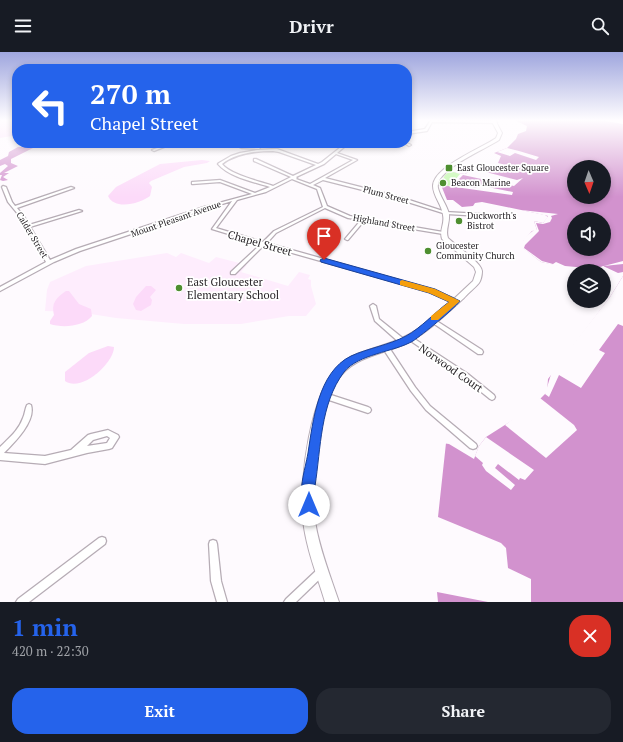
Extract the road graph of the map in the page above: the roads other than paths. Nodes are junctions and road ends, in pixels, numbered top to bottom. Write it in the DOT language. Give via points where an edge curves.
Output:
graph roads {
  1 [pos="486,146"];
  2 [pos="159,148"];
  3 [pos="248,148"];
  4 [pos="342,148"];
  5 [pos="154,150"];
  6 [pos="279,151"];
  7 [pos="335,153"];
  8 [pos="255,160"];
  9 [pos="318,165"];
  10 [pos="294,178"];
  11 [pos="324,179"];
  12 [pos="193,183"];
  13 [pos="311,186"];
  14 [pos="4,187"];
  15 [pos="72,188"];
  16 [pos="273,188"];
  17 [pos="256,194"];
  18 [pos="235,200"];
  19 [pos="15,207"];
  20 [pos="325,207"];
  21 [pos="80,211"];
  22 [pos="446,213"];
  23 [pos="500,216"];
  24 [pos="363,220"];
  25 [pos="29,226"];
  26 [pos="443,233"];
  27 [pos="347,239"];
  28 [pos="264,244"];
  29 [pos="49,263"];
  30 [pos="233,273"];
  31 [pos="0,289"];
  32 [pos="455,301"];
  33 [pos="373,306"];
  34 [pos="432,320"];
  35 [pos="406,340"];
  36 [pos="386,348"];
  37 [pos="480,352"];
  38 [pos="325,396"];
  39 [pos="492,397"];
  40 [pos="29,407"];
  41 [pos="368,410"];
  42 [pos="473,446"];
  43 [pos="0,452"];
  44 [pos="74,452"];
  45 [pos="0,456"];
  46 [pos="102,541"];
  47 [pos="213,544"];
  48 [pos="322,571"];
  49 [pos="21,602"];
  50 [pos="222,602"];
  51 [pos="289,602"];
  52 [pos="332,602"];
  1 -- 22 [label="main road" via="449,166 435,180 435,188"];
  2 -- 5 [label="street"];
  3 -- 6 [label="street"];
  4 -- 7 [label="street, Mount Pleasant Avenue"];
  6 -- 9 [label="street"];
  6 -- 16 [label="street" via="257,150 220,164 234,173"];
  7 -- 9 [label="street, Mount Pleasant Avenue"];
  7 -- 11 [label="street" via="355,160"];
  8 -- 10 [label="street"];
  9 -- 10 [label="street, Mount Pleasant Avenue"];
  10 -- 13 [label="street"];
  10 -- 16 [label="street, Mount Pleasant Avenue"];
  11 -- 13 [label="street"];
  11 -- 22 [label="street, Plum Street"];
  12 -- 17 [label="street" via="220,181"];
  13 -- 20 [label="street" via="318,188"];
  14 -- 19 [label="street, Calder Street"];
  15 -- 19 [label="street"];
  16 -- 17 [label="street, Mount Pleasant Avenue"];
  17 -- 18 [label="street, Mount Pleasant Avenue"];
  18 -- 28 [label="street, Chapel Street" via="214,229"];
  18 -- 29 [label="street, Mount Pleasant Avenue" via="78,250"];
  19 -- 25 [label="street, Calder Street"];
  20 -- 24 [label="street, Highland Street"];
  20 -- 28 [label="street" via="281,228"];
  21 -- 25 [label="street"];
  22 -- 23 [label="street, Plum Street"];
  22 -- 26 [label="main road"];
  24 -- 26 [label="street, Highland Street"];
  24 -- 27 [label="street"];
  25 -- 29 [label="street, Calder Street"];
  26 -- 32 [label="main road" via="446,239 472,260 479,272 476,282"];
  28 -- 30 [label="street"];
  28 -- 32 [label="street, Chapel Street" via="432,291"];
  29 -- 31 [label="street, Mount Pleasant Avenue"];
  32 -- 34 [label="main road"];
  33 -- 35 [label="street, Norwood Court" via="377,320"];
  34 -- 35 [label="main road"];
  34 -- 37 [label="street"];
  35 -- 36 [label="main road"];
  35 -- 39 [label="street, Norwood Court" via="466,376"];
  36 -- 38 [label="main road" via="354,359 341,368"];
  36 -- 42 [label="street" via="428,408"];
  38 -- 41 [label="street"];
  38 -- 48 [label="main road" via="318,422 308,491 313,538"];
  40 -- 43 [label="street" via="28,418 16,436"];
  44 -- 44 [label="street" via="109,446 115,437 108,433 91,437"];
  44 -- 45 [label="street" via="45,460"];
  46 -- 49 [label="street"];
  47 -- 50 [label="street" via="216,581"];
  48 -- 51 [label="street"];
  48 -- 52 [label="main road"];
}
